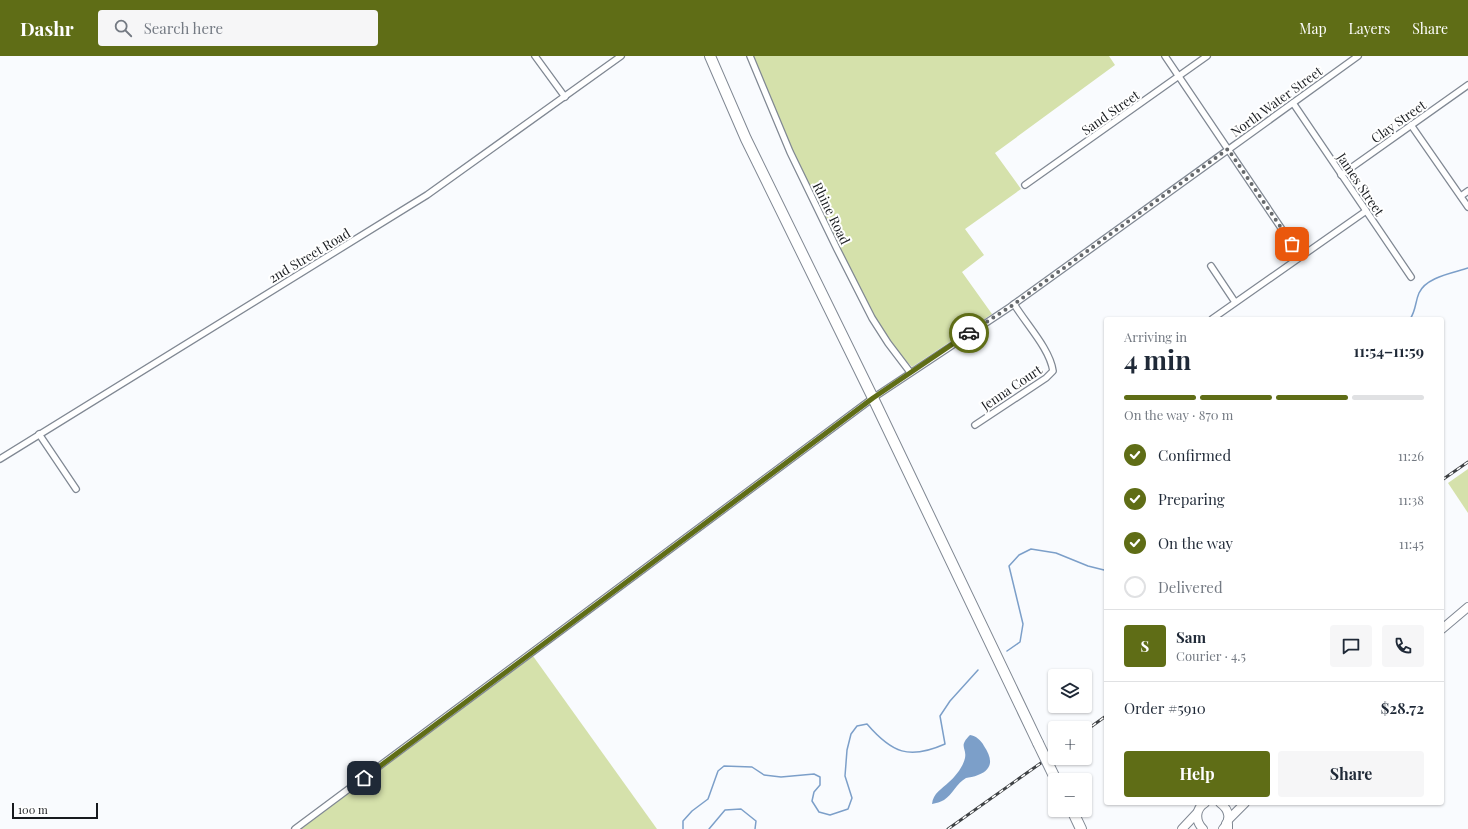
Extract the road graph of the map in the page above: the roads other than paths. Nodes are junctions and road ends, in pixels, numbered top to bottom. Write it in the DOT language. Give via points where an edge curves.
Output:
graph roads {
  1 [pos="535,56"];
  2 [pos="621,56"];
  3 [pos="710,56"];
  4 [pos="750,56"];
  5 [pos="1165,56"];
  6 [pos="1207,56"];
  7 [pos="1358,56"];
  8 [pos="1179,77"];
  9 [pos="1468,85"];
  10 [pos="565,97"];
  11 [pos="1293,103"];
  12 [pos="1411,125"];
  13 [pos="1228,149"];
  14 [pos="1341,175"];
  15 [pos="1024,184"];
  16 [pos="1468,191"];
  17 [pos="1460,196"];
  18 [pos="1468,207"];
  19 [pos="1366,211"];
  20 [pos="1300,256"];
  21 [pos="1211,266"];
  22 [pos="1411,277"];
  23 [pos="1235,302"];
  24 [pos="1014,304"];
  25 [pos="1215,317"];
  26 [pos="910,372"];
  27 [pos="873,398"];
  28 [pos="976,425"];
  29 [pos="39,434"];
  30 [pos="0,458"];
  31 [pos="76,489"];
  32 [pos="1468,607"];
  33 [pos="1444,627"];
  34 [pos="1053,773"];
  35 [pos="1203,805"];
  36 [pos="1222,805"];
  37 [pos="1243,805"];
  38 [pos="1197,813"];
  39 [pos="1076,817"];
  40 [pos="1226,826"];
  41 [pos="295,829"];
  42 [pos="1082,829"];
  43 [pos="1182,829"];
  44 [pos="1203,829"];
  1 -- 10 [label="street"];
  2 -- 10 [label="street, 2nd Street Road"];
  3 -- 27 [label="highway" via="746,139"];
  4 -- 26 [label="street, Rhine Road" via="790,152 847,269 872,318"];
  5 -- 8 [label="street"];
  6 -- 8 [label="street, Sand Street"];
  7 -- 11 [label="street, North Water Street"];
  8 -- 13 [label="street"];
  8 -- 15 [label="street, Sand Street"];
  9 -- 12 [label="street, Clay Street"];
  10 -- 29 [label="street, 2nd Street Road" via="427,195"];
  11 -- 13 [label="street, North Water Street"];
  11 -- 14 [label="street, James Street"];
  12 -- 14 [label="street, Clay Street"];
  12 -- 17 [label="street"];
  13 -- 20 [label="street"];
  13 -- 24 [label="street, North Water Street"];
  14 -- 19 [label="street, James Street"];
  16 -- 17 [label="street"];
  17 -- 18 [label="street"];
  19 -- 20 [label="street"];
  19 -- 22 [label="street, James Street"];
  20 -- 23 [label="street"];
  21 -- 23 [label="street"];
  23 -- 25 [label="street"];
  24 -- 26 [label="street, North Water Street"];
  24 -- 28 [label="street, Jenna Court" via="1046,351 1053,371"];
  26 -- 27 [label="street, North Water Street"];
  27 -- 34 [label="highway, bridge"];
  27 -- 41 [label="street, North Water Street"];
  29 -- 30 [label="street, 2nd Street Road"];
  29 -- 31 [label="street"];
  32 -- 33 [label="main road"];
  35 -- 38 [label="main road"];
  36 -- 40 [label="main road" via="1227,811"];
  37 -- 40 [label="main road"];
  38 -- 43 [label="main road"];
  38 -- 44 [label="main road" via="1198,822"];
  39 -- 42 [label="highway"];
}
